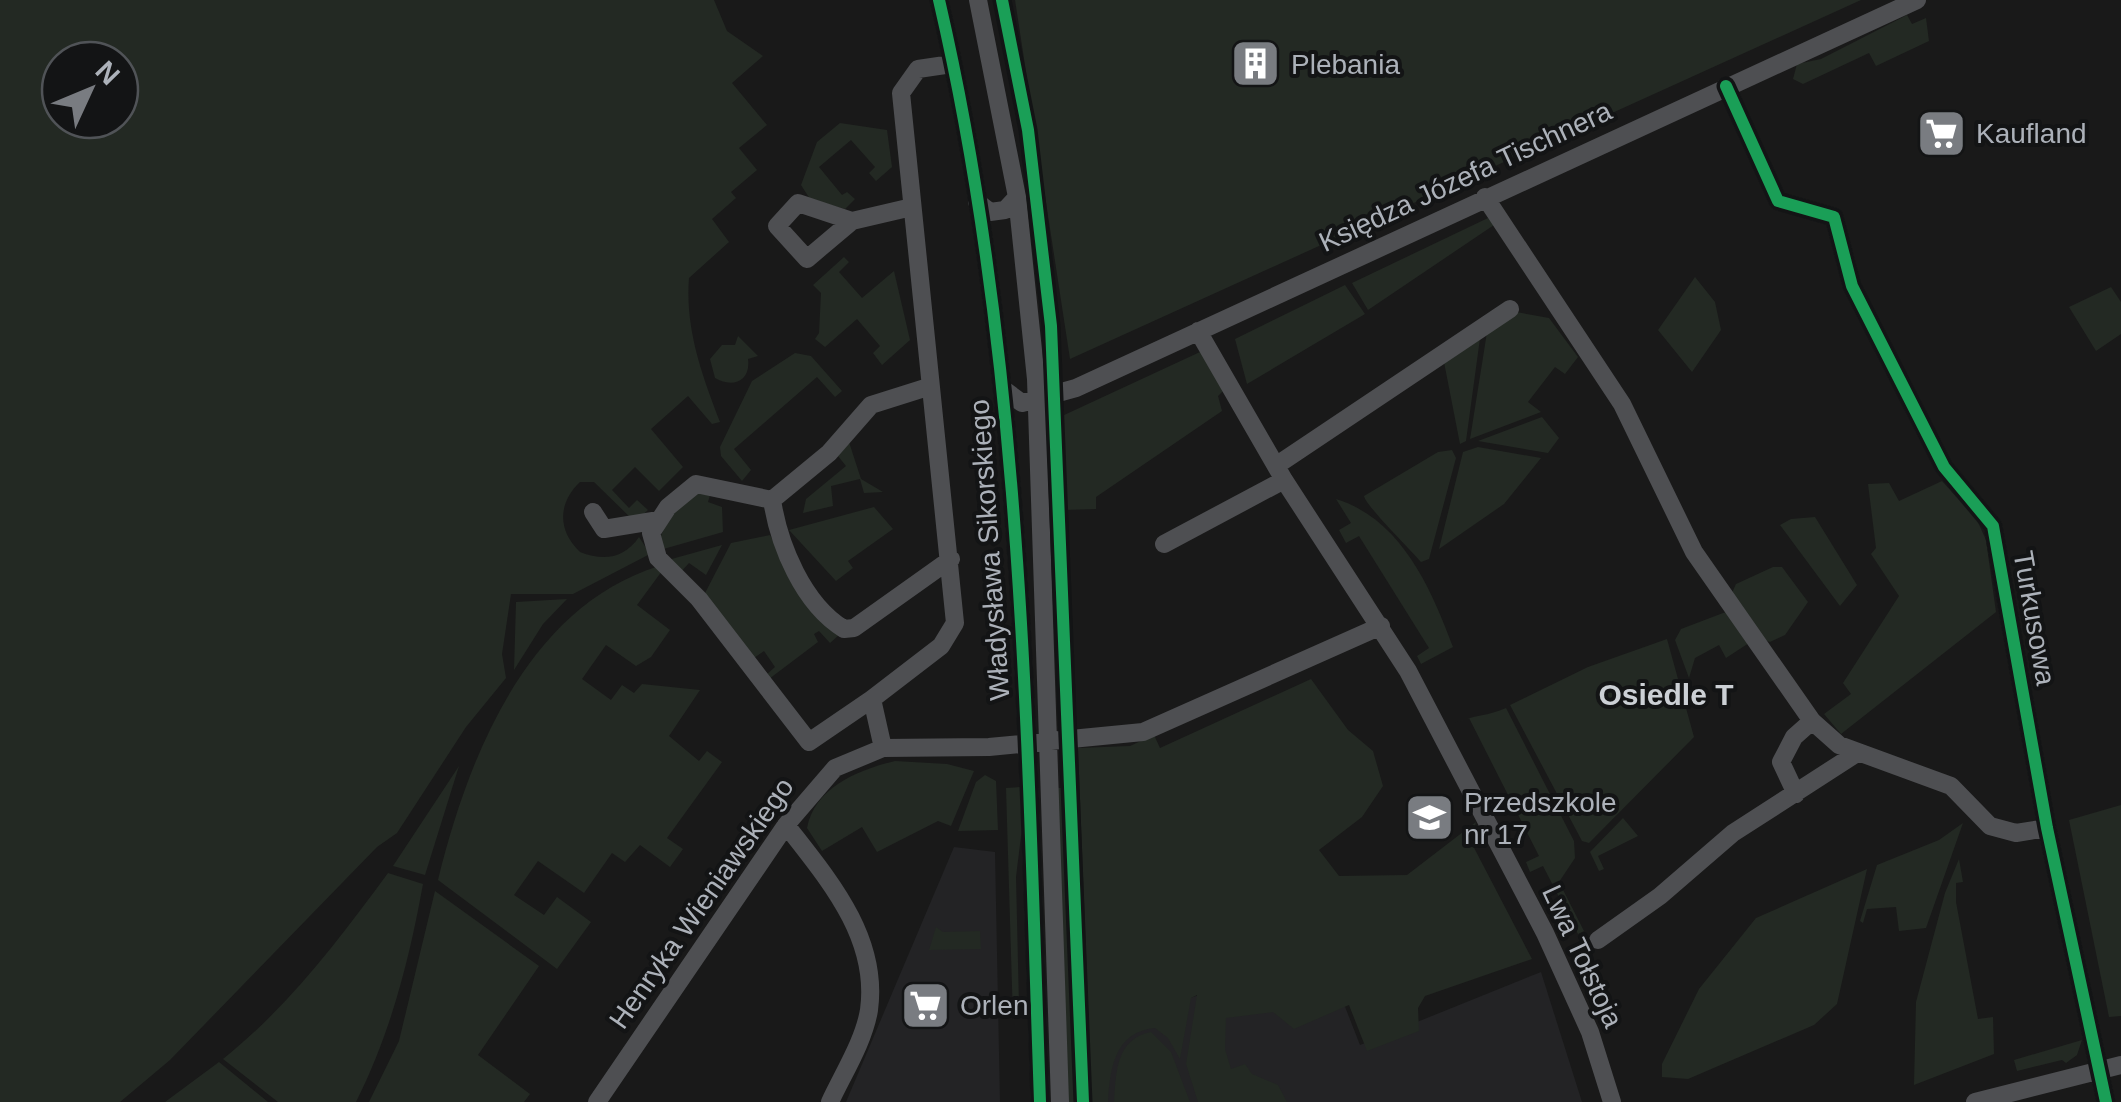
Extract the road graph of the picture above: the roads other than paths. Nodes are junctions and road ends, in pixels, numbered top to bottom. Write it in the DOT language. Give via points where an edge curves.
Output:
graph roads {
  1 [pos="939,0"];
  2 [pos="978,0"];
  3 [pos="1917,0"];
  4 [pos="952,64"];
  5 [pos="1726,86"];
  6 [pos="1484,196"];
  7 [pos="1017,197"];
  8 [pos="976,202"];
  9 [pos="912,208"];
  10 [pos="852,221"];
  11 [pos="1026,271"];
  12 [pos="988,277"];
  13 [pos="1510,308"];
  14 [pos="1198,331"];
  15 [pos="928,387"];
  16 [pos="1003,389"];
  17 [pos="1037,400"];
  18 [pos="1280,473"];
  19 [pos="772,500"];
  20 [pos="593,512"];
  21 [pos="659,520"];
  22 [pos="1164,544"];
  23 [pos="951,559"];
  24 [pos="1381,626"];
  25 [pos="872,698"];
  26 [pos="1812,721"];
  27 [pos="1037,741"];
  28 [pos="883,748"];
  29 [pos="1857,753"];
  30 [pos="1796,794"];
  31 [pos="786,826"];
  32 [pos="2047,828"];
  33 [pos="1598,940"];
  34 [pos="2121,1065"];
  35 [pos="2095,1069"];
  36 [pos="597,1102"];
  37 [pos="830,1102"];
  38 [pos="1040,1102"];
  39 [pos="1060,1102"];
  40 [pos="1612,1102"];
  41 [pos="1975,1102"];
  42 [pos="2106,1102"];
  1 -- 4 [label="street, Władysława Sikorskiego"];
  2 -- 7 [label="street, Władysława Sikorskiego"];
  3 -- 5 [label="street, Księdza Józefa Tischnera"];
  4 -- 8 [label="street, Władysława Sikorskiego"];
  4 -- 9 [label="street" via="918,70 901,92"];
  5 -- 6 [label="street, Księdza Józefa Tischnera"];
  5 -- 32 [label="street, Turkusowa" via="1778,200 1828,212 1840,225 1852,286 1944,467 1993,526"];
  6 -- 14 [label="street, Księdza Józefa Tischnera"];
  6 -- 26 [label="street" via="1599,368 1687,540"];
  7 -- 8 [label="street" via="1006,210 990,212"];
  7 -- 11 [label="street, Władysława Sikorskiego"];
  8 -- 12 [label="street, Władysława Sikorskiego"];
  9 -- 10 [label="street"];
  9 -- 15 [label="street"];
  11 -- 12 [label="street" via="1013,263"];
  11 -- 17 [label="street, Władysława Sikorskiego"];
  12 -- 16 [label="street, Władysława Sikorskiego"];
  13 -- 18 [label="street"];
  14 -- 17 [label="street, Księdza Józefa Tischnera"];
  14 -- 18 [label="street, Lwa Tołstoja"];
  15 -- 19 [label="street" via="871,404 829,453"];
  15 -- 23 [label="street"];
  16 -- 17 [label="street, Władysława Sikorskiego" via="1022,403"];
  16 -- 27 [label="street, Władysława Sikorskiego"];
  17 -- 27 [label="street, Władysława Sikorskiego"];
  18 -- 22 [label="street"];
  18 -- 24 [label="street, Lwa Tołstoja"];
  19 -- 21 [label="street" via="696,484"];
  19 -- 23 [label="street" via="778,539 818,605 844,629"];
  20 -- 21 [label="street" via="604,529"];
  21 -- 25 [label="street" via="651,533 658,558 699,600 809,742"];
  23 -- 25 [label="street" via="955,623 941,646"];
  24 -- 27 [label="street" via="1142,732"];
  24 -- 40 [label="street, Lwa Tołstoja" via="1545,933 1590,1032"];
  25 -- 28 [label="street"];
  26 -- 29 [label="street"];
  26 -- 30 [label="street" via="1781,762"];
  27 -- 28 [label="street, Henryka Wieniawskiego"];
  27 -- 38 [label="street, Władysława Sikorskiego"];
  27 -- 39 [label="street, Władysława Sikorskiego"];
  28 -- 31 [label="street, Henryka Wieniawskiego" via="835,768"];
  29 -- 30 [label="street"];
  29 -- 32 [label="street" via="1951,786 2003,832"];
  30 -- 33 [label="street" via="1732,833"];
  31 -- 36 [label="street, Henryka Wieniawskiego"];
  31 -- 37 [label="street" via="844,904 864,944 869,1011"];
  32 -- 35 [label="street, Turkusowa"];
  34 -- 35 [label="street"];
  35 -- 41 [label="street"];
  35 -- 42 [label="street, Turkusowa"];
}
